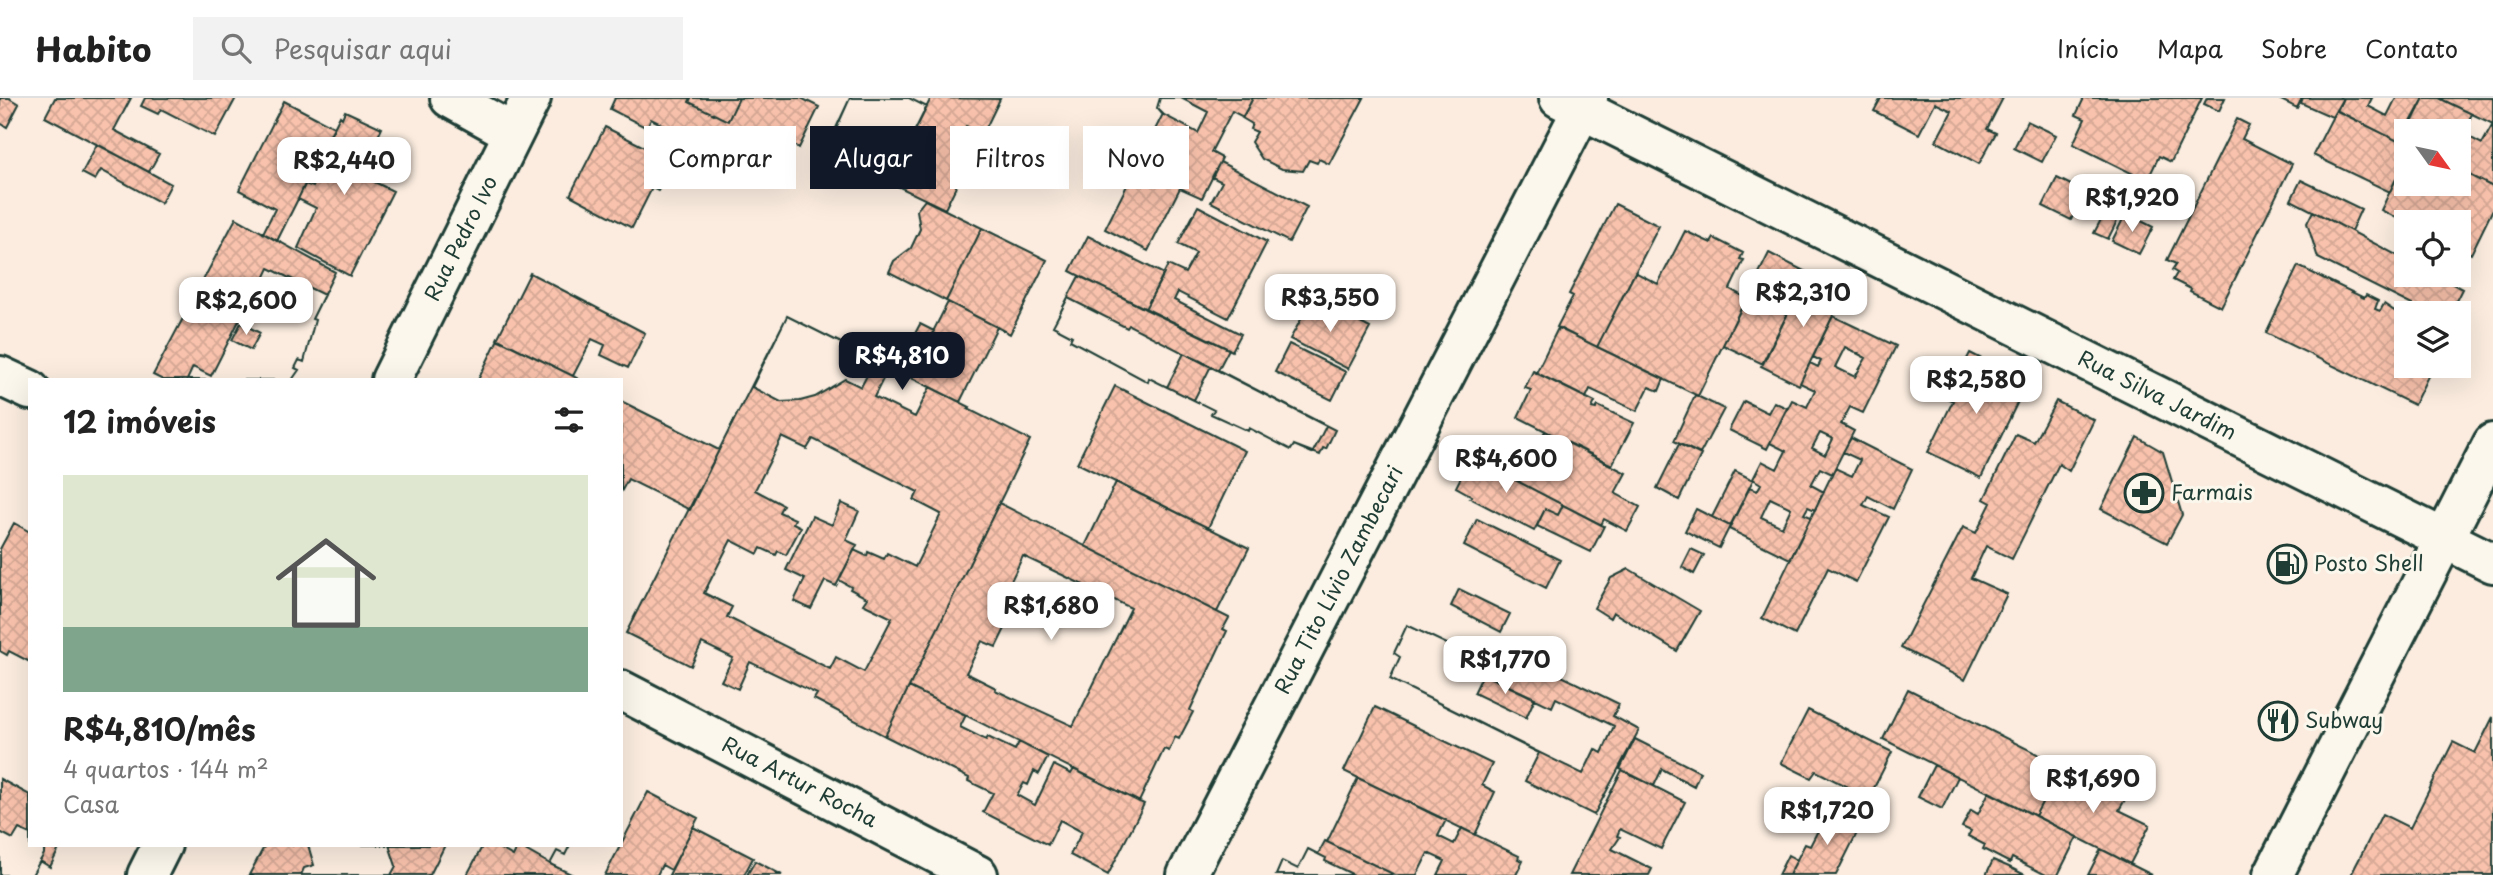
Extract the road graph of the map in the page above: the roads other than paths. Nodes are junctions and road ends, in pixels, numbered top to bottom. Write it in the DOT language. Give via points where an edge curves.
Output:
graph roads {
  1 [pos="450,98"];
  2 [pos="531,98"];
  3 [pos="1576,102"];
  4 [pos="513,133"];
  5 [pos="0,376"];
  6 [pos="392,378"];
  7 [pos="28,389"];
  8 [pos="2493,443"];
  9 [pos="2444,538"];
  10 [pos="2493,563"];
  11 [pos="623,691"];
  12 [pos="161,847"];
  13 [pos="147,875"];
  14 [pos="978,875"];
  15 [pos="1187,875"];
  16 [pos="2273,875"];
  1 -- 4 [label="street"];
  2 -- 4 [label="street, Rua Pedro Ivo"];
  3 -- 9 [label="street, Rua Silva Jardim"];
  3 -- 15 [label="street, Rua Tito Lívio Zambecari"];
  4 -- 6 [label="street, Rua Pedro Ivo"];
  5 -- 7 [label="street"];
  8 -- 9 [label="street"];
  9 -- 10 [label="street, Rua Silva Jardim"];
  9 -- 16 [label="street"];
  11 -- 14 [label="street, Rua Artur Rocha"];
  12 -- 13 [label="street"];
}
